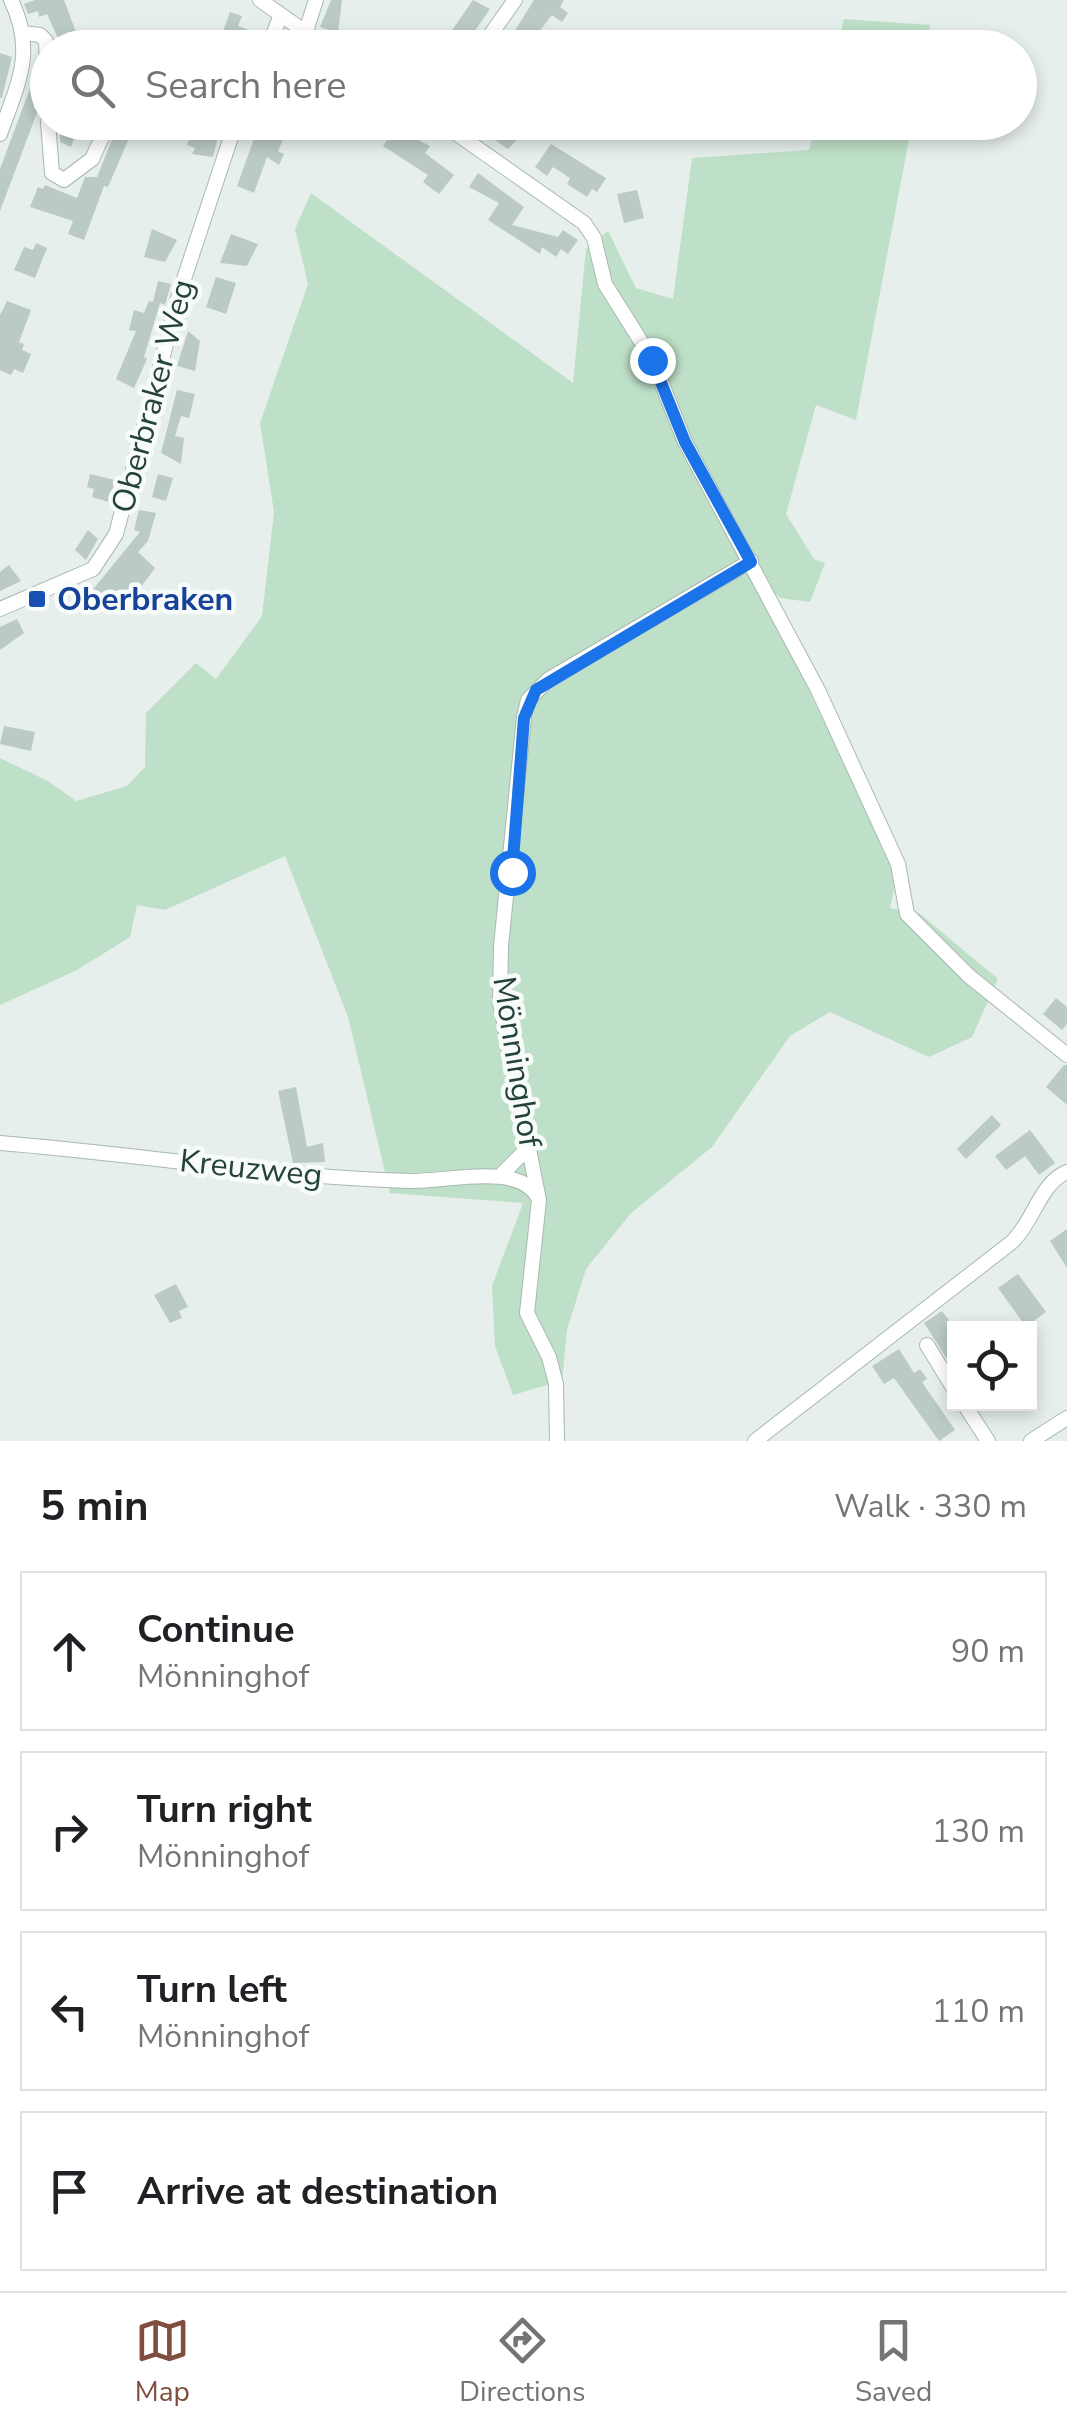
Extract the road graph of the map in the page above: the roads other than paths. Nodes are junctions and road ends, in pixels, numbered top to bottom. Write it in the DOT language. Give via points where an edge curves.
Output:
graph roads {
  1 [pos="11,0"];
  2 [pos="260,0"];
  3 [pos="316,0"];
  4 [pos="515,0"];
  5 [pos="280,18"];
  6 [pos="275,30"];
  7 [pos="304,30"];
  8 [pos="306,30"];
  9 [pos="494,30"];
  10 [pos="23,33"];
  11 [pos="30,34"];
  12 [pos="0,134"];
  13 [pos="49,140"];
  14 [pos="101,140"];
  15 [pos="230,140"];
  16 [pos="466,140"];
  17 [pos="751,562"];
  18 [pos="0,609"];
  19 [pos="1067,1055"];
  20 [pos="0,1143"];
  21 [pos="531,1145"];
  22 [pos="1067,1172"];
  23 [pos="502,1174"];
  24 [pos="539,1200"];
  25 [pos="927,1345"];
  26 [pos="947,1378"];
  27 [pos="969,1411"];
  28 [pos="1067,1418"];
  29 [pos="557,1441"];
  30 [pos="755,1441"];
  31 [pos="988,1441"];
  32 [pos="1032,1441"];
  1 -- 10 [label="street"];
  2 -- 5 [label="street"];
  3 -- 8 [label="street"];
  4 -- 9 [label="street"];
  5 -- 6 [label="street"];
  5 -- 7 [label="street"];
  10 -- 11 [label="street"];
  10 -- 12 [label="street" via="24,64"];
  13 -- 14 [label="street" via="52,173 64,180 92,160"];
  15 -- 18 [label="street, Oberbraker Weg" via="180,291 116,534 93,568"];
  16 -- 17 [label="street" via="584,223 605,284 652,360 685,442"];
  17 -- 19 [label="street" via="898,864 907,914 969,976"];
  17 -- 21 [label="street, Mönninghof" via="549,679 528,700 499,971 508,1051"];
  20 -- 23 [label="street, Kreuzweg" via="276,1174 446,1182"];
  21 -- 23 [label="street"];
  21 -- 24 [label="street, Mönninghof"];
  22 -- 30 [label="street" via="1044,1190 1034,1216 1012,1242"];
  23 -- 24 [label="street" via="524,1180"];
  24 -- 29 [label="street, Mönninghof" via="528,1313 556,1384"];
  25 -- 26 [label="street"];
  27 -- 31 [label="street"];
  28 -- 32 [label="street"];
}
